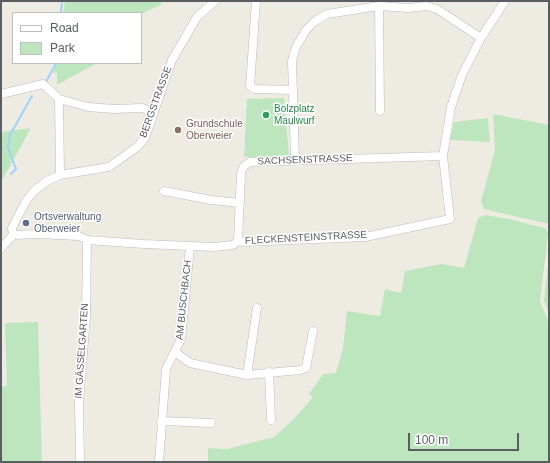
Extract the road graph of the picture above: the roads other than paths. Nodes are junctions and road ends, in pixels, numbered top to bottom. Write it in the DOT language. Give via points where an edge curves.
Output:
graph roads {
  1 [pos="215,1"];
  2 [pos="256,1"];
  3 [pos="505,1"];
  4 [pos="379,6"];
  5 [pos="481,38"];
  6 [pos="291,90"];
  7 [pos="1,94"];
  8 [pos="59,100"];
  9 [pos="380,111"];
  10 [pos="154,112"];
  11 [pos="443,156"];
  12 [pos="295,160"];
  13 [pos="60,175"];
  14 [pos="164,191"];
  15 [pos="240,203"];
  16 [pos="13,235"];
  17 [pos="87,240"];
  18 [pos="238,241"];
  19 [pos="190,247"];
  20 [pos="1,248"];
  21 [pos="257,308"];
  22 [pos="313,331"];
  23 [pos="175,352"];
  24 [pos="269,372"];
  25 [pos="247,375"];
  26 [pos="271,420"];
  27 [pos="161,421"];
  28 [pos="212,423"];
  29 [pos="80,462"];
  30 [pos="158,462"];
  1 -- 10 [label="street, BERGSTRASSE" via="197,17 172,60"];
  2 -- 6 [label="street" via="250,86 255,89"];
  3 -- 5 [label="street"];
  4 -- 5 [label="street" via="426,6 437,9"];
  4 -- 6 [label="street" via="327,14 314,22 296,47 292,61"];
  4 -- 9 [label="street"];
  5 -- 11 [label="street" via="462,75 451,107"];
  6 -- 12 [label="street"];
  7 -- 8 [label="street" via="43,84"];
  8 -- 10 [label="street" via="114,109 142,108"];
  8 -- 13 [label="street"];
  10 -- 13 [label="street, BERGSTRASSE" via="145,138 117,162 109,167"];
  11 -- 12 [label="street, SACHSENSTRASSE"];
  11 -- 18 [label="street, FLECKENSTEINSTRASSE" via="450,218 365,237"];
  12 -- 15 [label="street, SACHSENSTRASSE" via="250,162 244,166"];
  13 -- 16 [label="street, BERGSTRASSE" via="47,181 30,196 14,222"];
  14 -- 15 [label="street"];
  15 -- 18 [label="street, SACHSENSTRASSE"];
  16 -- 17 [label="street, FLECKENSTEINSTRASSE" via="79,236"];
  16 -- 20 [label="street"];
  17 -- 19 [label="street, FLECKENSTEINSTRASSE"];
  17 -- 29 [label="street, IM GÄSSELGARTEN" via="86,317 79,402"];
  18 -- 19 [label="street, FLECKENSTEINSTRASSE" via="233,245"];
  19 -- 23 [label="street, AM BUSCHBACH" via="181,339"];
  21 -- 25 [label="street"];
  22 -- 24 [label="street" via="306,368"];
  23 -- 25 [label="street" via="190,363"];
  23 -- 27 [label="street, AM BUSCHBACH" via="166,369"];
  24 -- 25 [label="street"];
  24 -- 26 [label="street"];
  27 -- 28 [label="street"];
  27 -- 30 [label="street, AM BUSCHBACH"];
}
